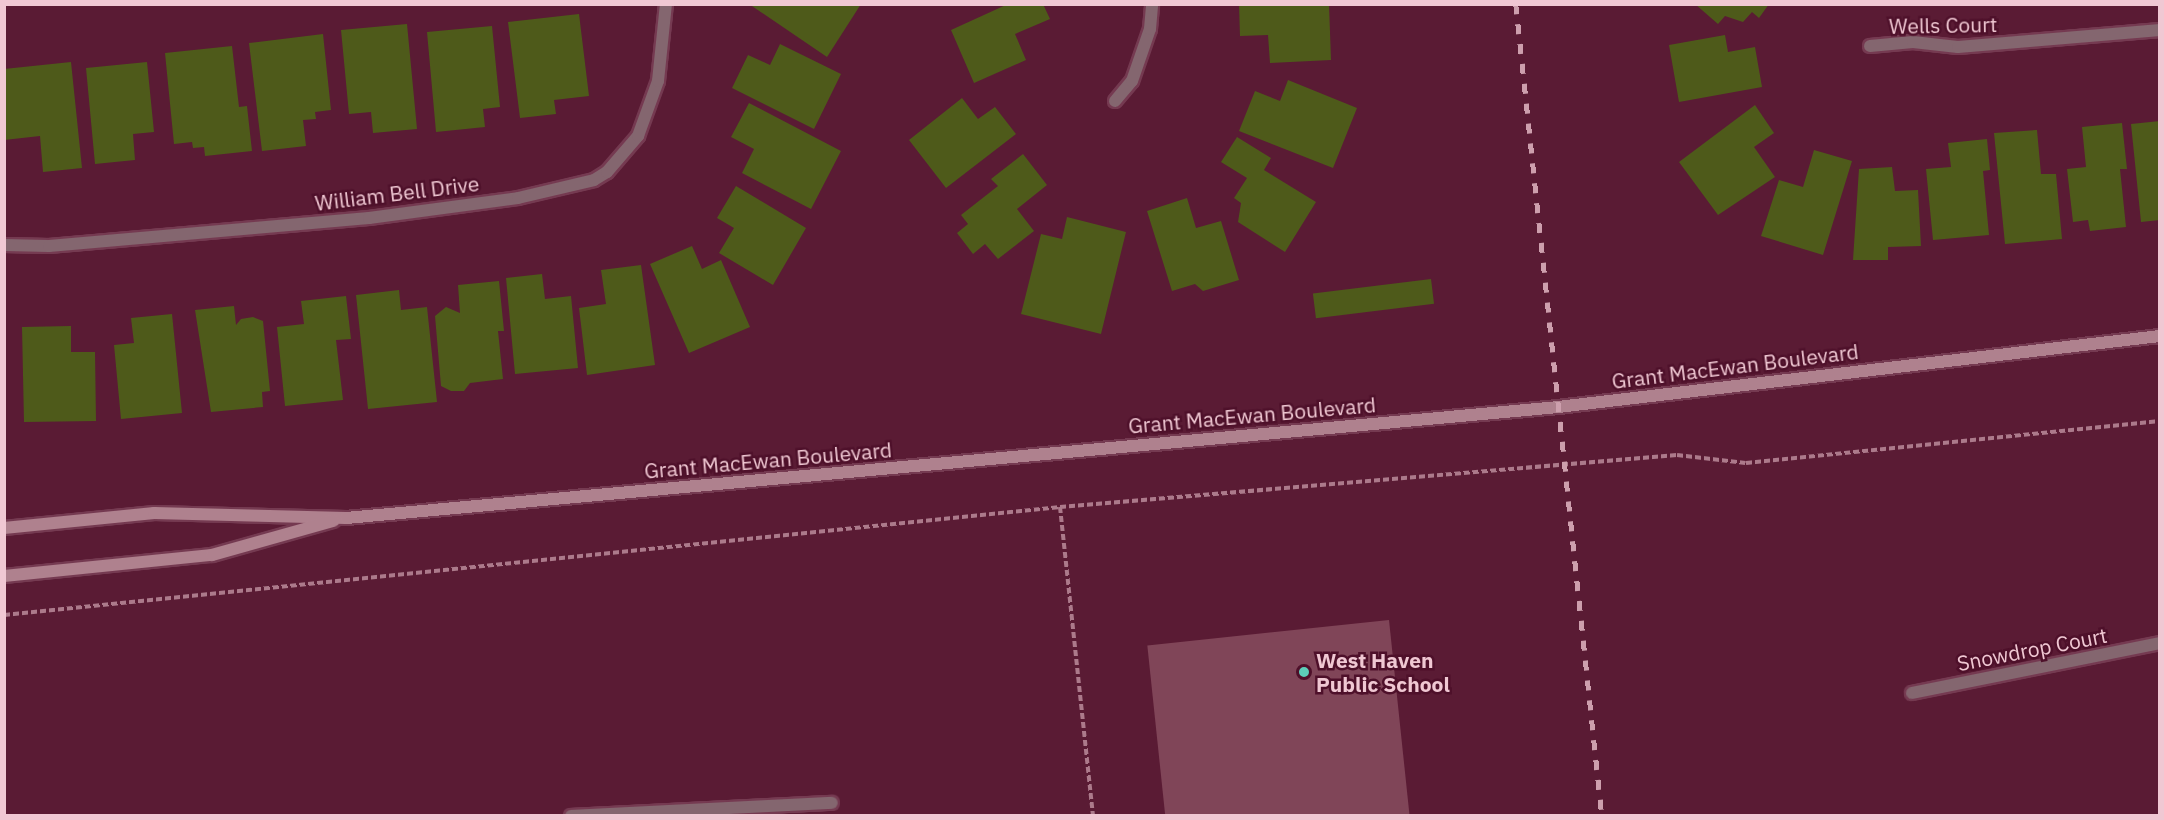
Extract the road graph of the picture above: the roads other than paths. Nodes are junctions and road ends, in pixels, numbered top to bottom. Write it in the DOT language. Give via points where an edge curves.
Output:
graph roads {
  1 [pos="666,4"];
  2 [pos="1152,4"];
  3 [pos="2160,30"];
  4 [pos="1870,46"];
  5 [pos="1115,101"];
  6 [pos="4,245"];
  7 [pos="2160,336"];
  8 [pos="346,518"];
  9 [pos="4,528"];
  10 [pos="4,576"];
  11 [pos="2160,643"];
  12 [pos="1912,693"];
  13 [pos="832,803"];
  14 [pos="692,812"];
  15 [pos="572,816"];
  1 -- 6 [label="street, William Bell Drive" via="658,81 638,136 608,172 594,180 518,198 369,218 49,246"];
  2 -- 5 [label="street" via="1150,29 1132,81"];
  3 -- 4 [label="street, Wells Court" via="1958,47 1913,42"];
  7 -- 8 [label="main road, Grant MacEwan Boulevard" via="1558,407"];
  8 -- 9 [label="main road, Grant MacEwan Boulevard" via="154,513"];
  8 -- 10 [label="main road, Grant MacEwan Boulevard" via="212,555"];
  11 -- 12 [label="street, Snowdrop Court"];
  13 -- 14 [label="street"];
  14 -- 15 [label="street"];
}
